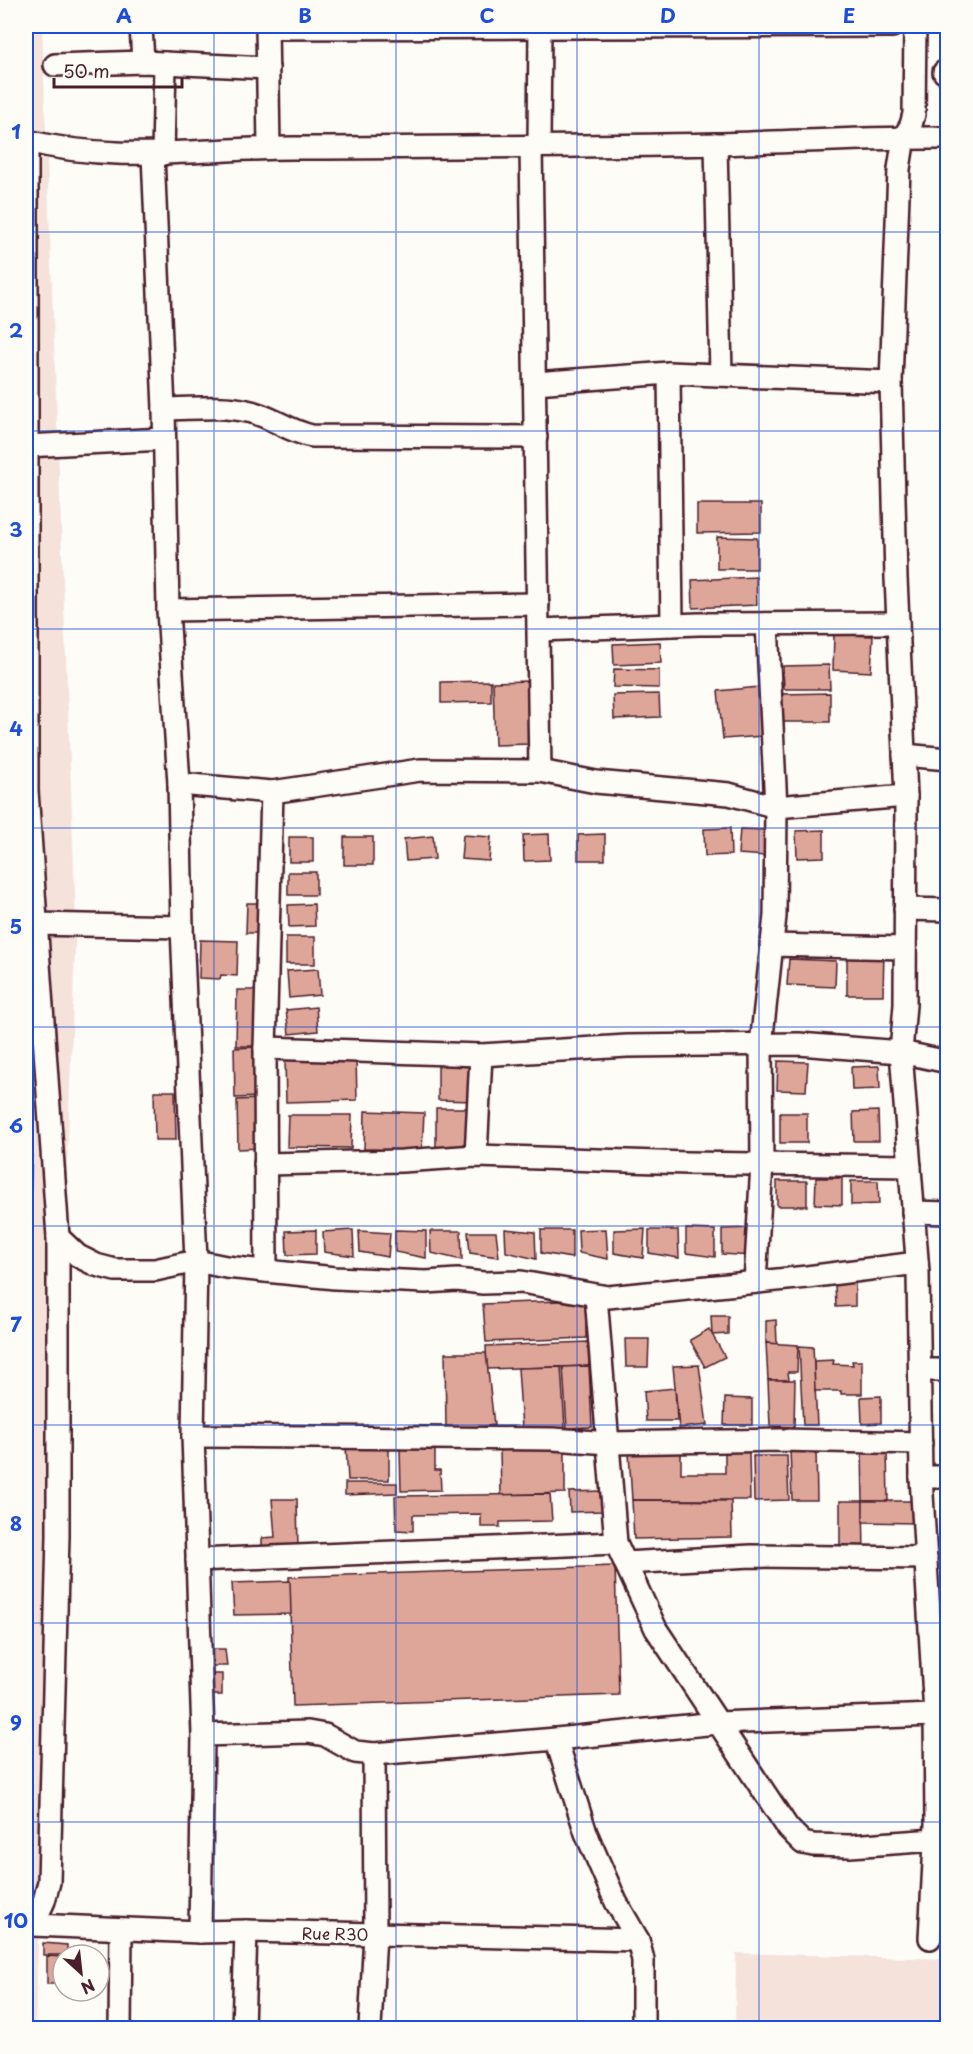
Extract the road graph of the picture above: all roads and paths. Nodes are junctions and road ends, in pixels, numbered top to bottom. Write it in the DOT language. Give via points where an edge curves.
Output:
graph roads {
  1 [pos="141,26"];
  2 [pos="540,26"];
  3 [pos="892,26"];
  4 [pos="915,26"];
  5 [pos="267,27"];
  6 [pos="143,62"];
  7 [pos="165,63"];
  8 [pos="55,65"];
  9 [pos="268,68"];
  10 [pos="904,137"];
  11 [pos="948,138"];
  12 [pos="716,144"];
  13 [pos="535,146"];
  14 [pos="269,148"];
  15 [pos="158,155"];
  16 [pos="669,373"];
  17 [pos="721,375"];
  18 [pos="891,381"];
  19 [pos="535,383"];
  20 [pos="164,409"];
  21 [pos="536,437"];
  22 [pos="164,439"];
  23 [pos="26,446"];
  24 [pos="538,604"];
  25 [pos="168,610"];
  26 [pos="898,623"];
  27 [pos="767,624"];
  28 [pos="672,625"];
  29 [pos="539,630"];
  30 [pos="904,755"];
  31 [pos="948,759"];
  32 [pos="540,771"];
  33 [pos="179,784"];
  34 [pos="272,792"];
  35 [pos="906,796"];
  36 [pos="776,807"];
  37 [pos="905,909"];
  38 [pos="948,910"];
  39 [pos="35,924"];
  40 [pos="182,927"];
  41 [pos="771,945"];
  42 [pos="905,948"];
  43 [pos="761,1045"];
  44 [pos="265,1048"];
  45 [pos="901,1052"];
  46 [pos="481,1054"];
  47 [pos="948,1062"];
  48 [pos="476,1156"];
  49 [pos="266,1164"];
  50 [pos="762,1164"];
  51 [pos="910,1166"];
  52 [pos="913,1212"];
  53 [pos="948,1213"];
  54 [pos="58,1238"];
  55 [pos="196,1261"];
  56 [pos="917,1263"];
  57 [pos="266,1271"];
  58 [pos="755,1282"];
  59 [pos="596,1296"];
  60 [pos="920,1370"];
  61 [pos="948,1370"];
  62 [pos="193,1436"];
  63 [pos="609,1443"];
  64 [pos="921,1443"];
  65 [pos="921,1477"];
  66 [pos="948,1477"];
  67 [pos="616,1543"];
  68 [pos="926,1558"];
  69 [pos="197,1560"];
  70 [pos="625,1563"];
  71 [pos="940,1659"];
  72 [pos="934,1715"];
  73 [pos="717,1723"];
  74 [pos="203,1734"];
  75 [pos="556,1739"];
  76 [pos="374,1754"];
  77 [pos="935,1840"];
  78 [pos="121,1929"];
  79 [pos="246,1931"];
  80 [pos="200,1932"];
  81 [pos="375,1934"];
  82 [pos="930,1938"];
  83 [pos="638,1940"];
  84 [pos="120,2028"];
  85 [pos="243,2028"];
  86 [pos="370,2028"];
  87 [pos="643,2028"];
  1 -- 6 [label="street"];
  2 -- 3 [label="street"];
  2 -- 5 [label="street"];
  2 -- 13 [label="street"];
  4 -- 10 [label="street" via="914,114"];
  5 -- 9 [label="street"];
  6 -- 7 [label="street"];
  6 -- 8 [label="street"];
  7 -- 9 [label="street"];
  7 -- 15 [label="street"];
  9 -- 14 [label="street"];
  10 -- 11 [label="street"];
  10 -- 12 [label="street"];
  10 -- 18 [label="street" via="899,169"];
  12 -- 13 [label="street"];
  12 -- 17 [label="street"];
  13 -- 14 [label="street"];
  13 -- 19 [label="street"];
  14 -- 15 [label="street"];
  15 -- 20 [label="street"];
  15 -- 23 [label="street" via="58,149 27,141"];
  16 -- 17 [label="street"];
  16 -- 19 [label="street"];
  16 -- 28 [label="street"];
  17 -- 18 [label="street"];
  18 -- 26 [label="street"];
  19 -- 21 [label="street"];
  20 -- 21 [label="street" via="248,411 312,436"];
  20 -- 22 [label="street"];
  21 -- 24 [label="street"];
  22 -- 23 [label="street"];
  22 -- 25 [label="street"];
  23 -- 39 [label="street" via="27,791"];
  24 -- 25 [label="street"];
  24 -- 29 [label="street"];
  25 -- 33 [label="street"];
  26 -- 27 [label="street"];
  26 -- 30 [label="street"];
  27 -- 28 [label="street"];
  27 -- 36 [label="street"];
  28 -- 29 [label="street"];
  29 -- 32 [label="street"];
  30 -- 31 [label="street"];
  30 -- 35 [label="street"];
  32 -- 34 [label="street" via="420,770"];
  32 -- 36 [label="street" via="596,782 729,794"];
  33 -- 34 [label="street"];
  33 -- 40 [label="street"];
  34 -- 44 [label="street"];
  35 -- 36 [label="street"];
  35 -- 37 [label="street"];
  36 -- 41 [label="street"];
  37 -- 38 [label="street"];
  37 -- 42 [label="street"];
  39 -- 40 [label="street"];
  39 -- 54 [label="street"];
  40 -- 55 [label="street"];
  41 -- 42 [label="street"];
  41 -- 43 [label="street"];
  42 -- 45 [label="street"];
  43 -- 45 [label="street"];
  43 -- 46 [label="street" via="627,1046"];
  43 -- 50 [label="street"];
  44 -- 46 [label="street"];
  44 -- 49 [label="street"];
  45 -- 47 [label="street"];
  45 -- 51 [label="street"];
  46 -- 48 [label="street"];
  48 -- 49 [label="street"];
  48 -- 50 [label="street"];
  49 -- 57 [label="street"];
  50 -- 51 [label="street"];
  50 -- 58 [label="street"];
  51 -- 52 [label="street"];
  52 -- 53 [label="street"];
  52 -- 56 [label="street"];
  54 -- 55 [label="street" via="78,1256 115,1270 155,1270"];
  54 -- 78 [label="street, Rue R30" via="58,1548 49,1882 33,1925"];
  55 -- 57 [label="street"];
  55 -- 62 [label="street"];
  56 -- 58 [label="street"];
  56 -- 60 [label="street"];
  57 -- 59 [label="street" via="426,1282 521,1282"];
  58 -- 59 [label="street"];
  59 -- 63 [label="street"];
  60 -- 61 [label="street"];
  60 -- 64 [label="street"];
  62 -- 63 [label="street" via="553,1439"];
  62 -- 69 [label="street"];
  63 -- 64 [label="street"];
  63 -- 67 [label="street"];
  64 -- 65 [label="street"];
  65 -- 66 [label="street"];
  65 -- 68 [label="street"];
  67 -- 69 [label="street"];
  67 -- 70 [label="street"];
  68 -- 70 [label="street" via="751,1556"];
  68 -- 71 [label="street"];
  69 -- 74 [label="street"];
  70 -- 73 [label="street" via="656,1629"];
  71 -- 72 [label="street"];
  72 -- 73 [label="street"];
  72 -- 77 [label="street"];
  73 -- 75 [label="street"];
  73 -- 77 [label="street" via="788,1828 803,1843 850,1846"];
  74 -- 76 [label="street" via="308,1732 325,1735 355,1752"];
  74 -- 80 [label="street"];
  75 -- 76 [label="street"];
  75 -- 83 [label="street" via="586,1833 616,1902"];
  76 -- 81 [label="street"];
  77 -- 82 [label="street"];
  78 -- 80 [label="street, Rue R30"];
  78 -- 84 [label="street"];
  79 -- 80 [label="street, Rue R30"];
  79 -- 81 [label="street, Rue R30"];
  79 -- 85 [label="street"];
  81 -- 83 [label="street, Rue R30"];
  81 -- 86 [label="street"];
  83 -- 87 [label="street" via="643,1960"];
}
